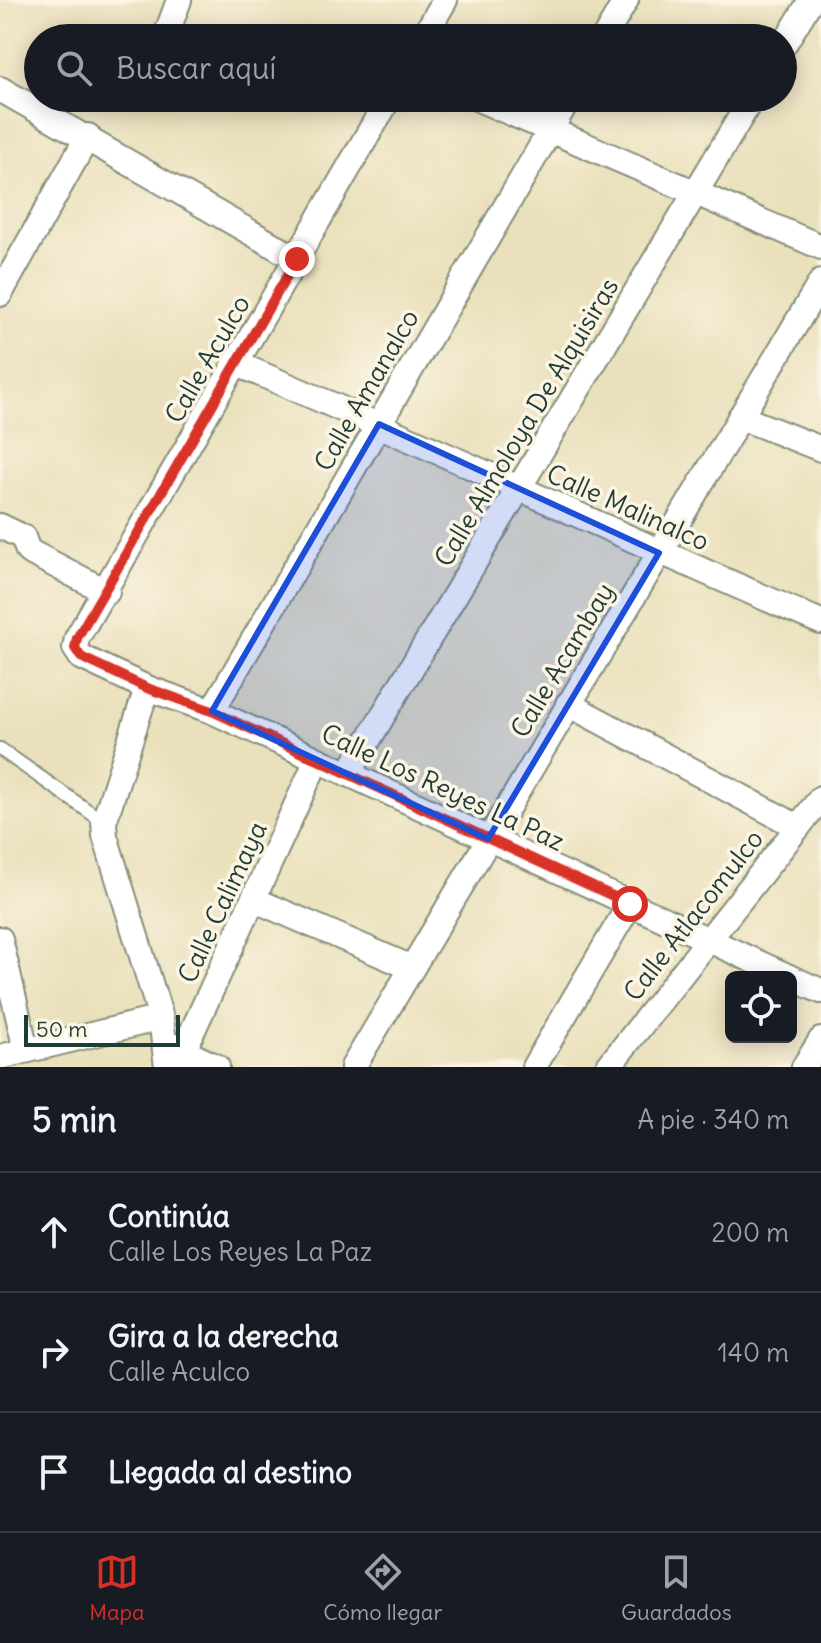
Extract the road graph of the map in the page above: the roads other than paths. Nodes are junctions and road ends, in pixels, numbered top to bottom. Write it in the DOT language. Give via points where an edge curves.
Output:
graph roads {
  1 [pos="179,0"];
  2 [pos="445,0"];
  3 [pos="626,0"];
  4 [pos="811,0"];
  5 [pos="170,24"];
  6 [pos="431,24"];
  7 [pos="612,24"];
  8 [pos="796,24"];
  9 [pos="0,89"];
  10 [pos="24,102"];
  11 [pos="43,112"];
  12 [pos="381,112"];
  13 [pos="507,112"];
  14 [pos="561,112"];
  15 [pos="744,112"];
  16 [pos="550,131"];
  17 [pos="88,136"];
  18 [pos="695,193"];
  19 [pos="821,247"];
  20 [pos="297,259"];
  21 [pos="821,282"];
  22 [pos="0,294"];
  23 [pos="237,364"];
  24 [pos="740,417"];
  25 [pos="379,424"];
  26 [pos="821,449"];
  27 [pos="519,488"];
  28 [pos="0,526"];
  29 [pos="659,553"];
  30 [pos="107,592"];
  31 [pos="821,622"];
  32 [pos="75,648"];
  33 [pos="147,688"];
  34 [pos="568,704"];
  35 [pos="212,711"];
  36 [pos="0,749"];
  37 [pos="317,760"];
  38 [pos="348,774"];
  39 [pos="821,798"];
  40 [pos="104,822"];
  41 [pos="798,827"];
  42 [pos="488,839"];
  43 [pos="255,900"];
  44 [pos="630,904"];
  45 [pos="0,939"];
  46 [pos="708,942"];
  47 [pos="412,968"];
  48 [pos="774,971"];
  49 [pos="797,981"];
  50 [pos="821,991"];
  51 [pos="821,1040"];
  52 [pos="171,1044"];
  53 [pos="26,1050"];
  54 [pos="0,1057"];
  55 [pos="167,1067"];
  56 [pos="217,1067"];
  57 [pos="353,1067"];
  58 [pos="534,1067"];
  59 [pos="608,1067"];
  60 [pos="804,1067"];
  1 -- 5 [label="street"];
  2 -- 6 [label="street"];
  3 -- 7 [label="street"];
  4 -- 8 [label="street"];
  9 -- 10 [label="street"];
  11 -- 17 [label="street"];
  12 -- 20 [label="street, Calle Aculco"];
  13 -- 16 [label="street"];
  14 -- 16 [label="street, Calle Amanalco"];
  15 -- 18 [label="street, Calle Almoloya De Alquisiras"];
  16 -- 18 [label="street"];
  16 -- 25 [label="street, Calle Amanalco"];
  17 -- 20 [label="street"];
  17 -- 22 [label="street"];
  18 -- 19 [label="street"];
  18 -- 27 [label="street, Calle Almoloya De Alquisiras"];
  20 -- 23 [label="street, Calle Aculco"];
  21 -- 24 [label="street, Calle Acambay"];
  23 -- 25 [label="street, Calle Malinalco"];
  23 -- 30 [label="street, Calle Aculco"];
  24 -- 26 [label="street"];
  24 -- 29 [label="street, Calle Acambay"];
  25 -- 27 [label="street, Calle Malinalco"];
  25 -- 35 [label="street, Calle Amanalco"];
  27 -- 29 [label="street, Calle Malinalco"];
  27 -- 38 [label="street, Calle Almoloya De Alquisiras"];
  28 -- 30 [label="street" via="23,537 28,551"];
  29 -- 31 [label="street, Calle Malinalco"];
  29 -- 34 [label="street, Calle Acambay"];
  30 -- 32 [label="street, Calle Aculco"];
  32 -- 33 [label="street, Calle Los Reyes La Paz" via="81,657"];
  33 -- 35 [label="street, Calle Los Reyes La Paz"];
  33 -- 40 [label="street"];
  34 -- 41 [label="street"];
  34 -- 42 [label="street, Calle Acambay"];
  35 -- 37 [label="street, Calle Los Reyes La Paz"];
  36 -- 40 [label="lane"];
  37 -- 38 [label="street, Calle Los Reyes La Paz"];
  37 -- 43 [label="street, Calle Calimaya"];
  38 -- 42 [label="street, Calle Los Reyes La Paz"];
  39 -- 41 [label="street, Calle Atlacomulco"];
  40 -- 52 [label="street, Calle Calimaya"];
  41 -- 46 [label="street, Calle Atlacomulco"];
  42 -- 44 [label="street, Calle Los Reyes La Paz"];
  42 -- 47 [label="street, Calle Acambay"];
  43 -- 47 [label="street"];
  43 -- 52 [label="street, Calle Calimaya"];
  44 -- 46 [label="street, Calle Los Reyes La Paz"];
  44 -- 58 [label="street"];
  45 -- 53 [label="street"];
  46 -- 48 [label="street, Calle Los Reyes La Paz"];
  46 -- 59 [label="street, Calle Atlacomulco"];
  47 -- 57 [label="street, Calle Acambay"];
  49 -- 50 [label="street, Calle Los Reyes La Paz"];
  51 -- 60 [label="street"];
  52 -- 53 [label="street"];
  52 -- 55 [label="street, Calle Calimaya"];
  52 -- 56 [label="street"];
  53 -- 54 [label="street"];
}
